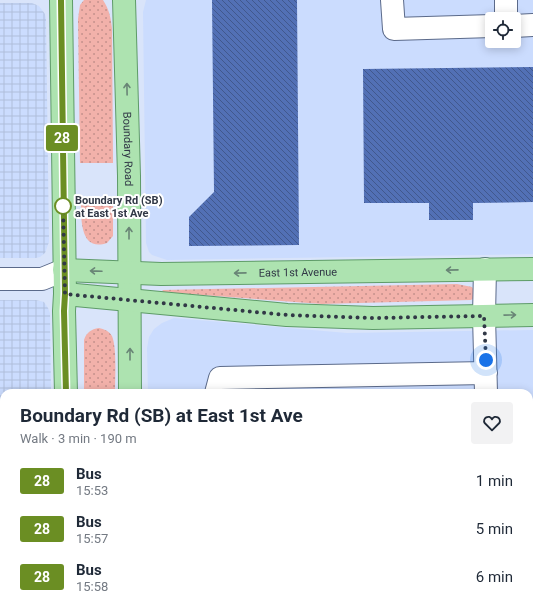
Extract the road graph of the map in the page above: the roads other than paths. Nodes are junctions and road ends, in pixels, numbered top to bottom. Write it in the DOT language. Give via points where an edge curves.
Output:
graph roads {
  1 [pos="61,0"];
  2 [pos="124,0"];
  3 [pos="392,0"];
  4 [pos="506,0"];
  5 [pos="506,12"];
  6 [pos="533,25"];
  7 [pos="485,26"];
  8 [pos="521,26"];
  9 [pos="485,269"];
  10 [pos="533,269"];
  11 [pos="64,270"];
  12 [pos="129,272"];
  13 [pos="0,279"];
  14 [pos="42,279"];
  15 [pos="65,294"];
  16 [pos="129,299"];
  17 [pos="533,315"];
  18 [pos="484,316"];
  19 [pos="486,383"];
  20 [pos="66,389"];
  21 [pos="130,389"];
  22 [pos="217,389"];
  1 -- 11 [label="main road"];
  12 -- 2 [label="main road, Boundary Road, one-way"];
  3 -- 7 [label="street" via="394,29"];
  4 -- 5 [label="street"];
  6 -- 8 [label="street"];
  9 -- 10 [label="main road, East 1st Avenue"];
  9 -- 12 [label="main road, East 1st Avenue, one-way" via="161,274"];
  9 -- 18 [label="street"];
  12 -- 11 [label="main road, East 1st Avenue, one-way"];
  11 -- 14 [label="street"];
  11 -- 15 [label="main road"];
  12 -- 16 [label="main road, Boundary Road"];
  13 -- 14 [label="street"];
  14 -- 15 [label="street"];
  15 -- 16 [label="main road"];
  15 -- 20 [label="main road"];
  16 -- 18 [label="main road" via="287,315 373,318"];
  21 -- 16 [label="main road, Boundary Road, one-way"];
  18 -- 17 [label="main road, one-way"];
  18 -- 19 [label="street"];
  19 -- 22 [label="street" via="220,378"];
}
